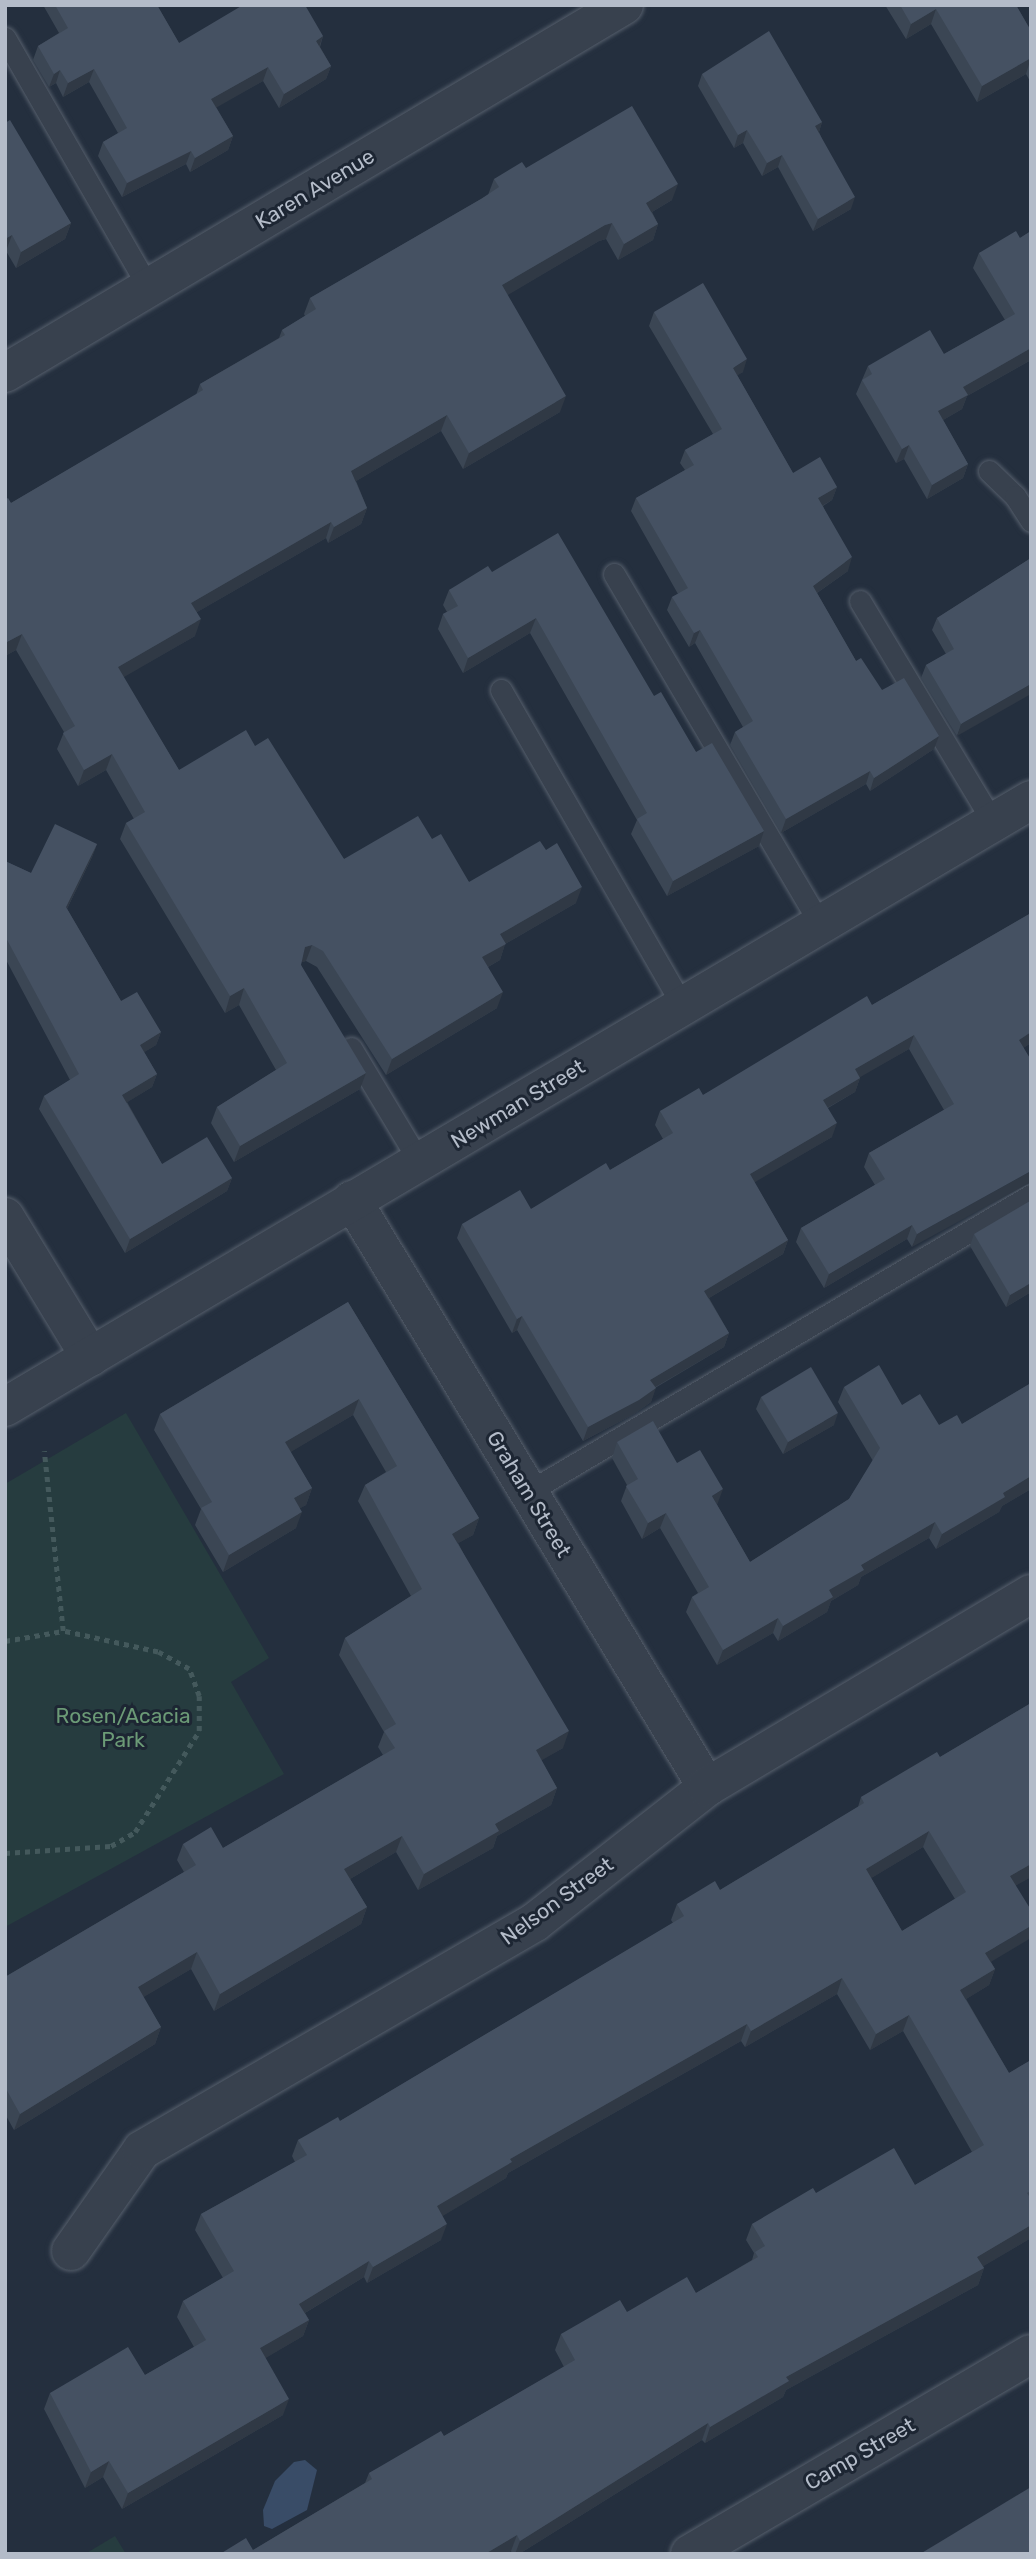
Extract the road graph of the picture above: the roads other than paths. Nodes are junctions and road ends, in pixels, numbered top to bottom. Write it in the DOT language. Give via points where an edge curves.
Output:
graph roads {
  1 [pos="624,5"];
  2 [pos="5,38"];
  3 [pos="149,288"];
  4 [pos="5,373"];
  5 [pos="989,471"];
  6 [pos="1031,521"];
  7 [pos="614,574"];
  8 [pos="860,601"];
  9 [pos="501,690"];
  10 [pos="1031,800"];
  11 [pos="993,822"];
  12 [pos="821,924"];
  13 [pos="682,1005"];
  14 [pos="342,1033"];
  15 [pos="420,1163"];
  16 [pos="1031,1195"];
  17 [pos="352,1199"];
  18 [pos="5,1217"];
  19 [pos="90,1357"];
  20 [pos="5,1408"];
  21 [pos="528,1492"];
  22 [pos="1031,1594"];
  23 [pos="707,1787"];
  24 [pos="71,2251"];
  25 [pos="1031,2354"];
  26 [pos="690,2554"];
  1 -- 3 [label="street, Karen Avenue"];
  2 -- 3 [label="lane"];
  3 -- 4 [label="street, Karen Avenue"];
  5 -- 6 [label="lane" via="1015,496"];
  7 -- 12 [label="lane"];
  8 -- 11 [label="lane"];
  9 -- 13 [label="lane"];
  10 -- 11 [label="street, Newman Street"];
  11 -- 12 [label="street, Newman Street"];
  12 -- 13 [label="street, Newman Street"];
  13 -- 15 [label="street, Newman Street"];
  14 -- 15 [label="lane"];
  15 -- 17 [label="street, Newman Street"];
  16 -- 21 [label="lane"];
  17 -- 19 [label="street, Newman Street"];
  17 -- 21 [label="street, Graham Street"];
  18 -- 19 [label="street"];
  19 -- 20 [label="street, Newman Street"];
  21 -- 23 [label="street, Graham Street"];
  22 -- 23 [label="street, Nelson Street"];
  23 -- 24 [label="street, Nelson Street" via="535,1922 142,2150"];
  25 -- 26 [label="street, Camp Street"];
}
